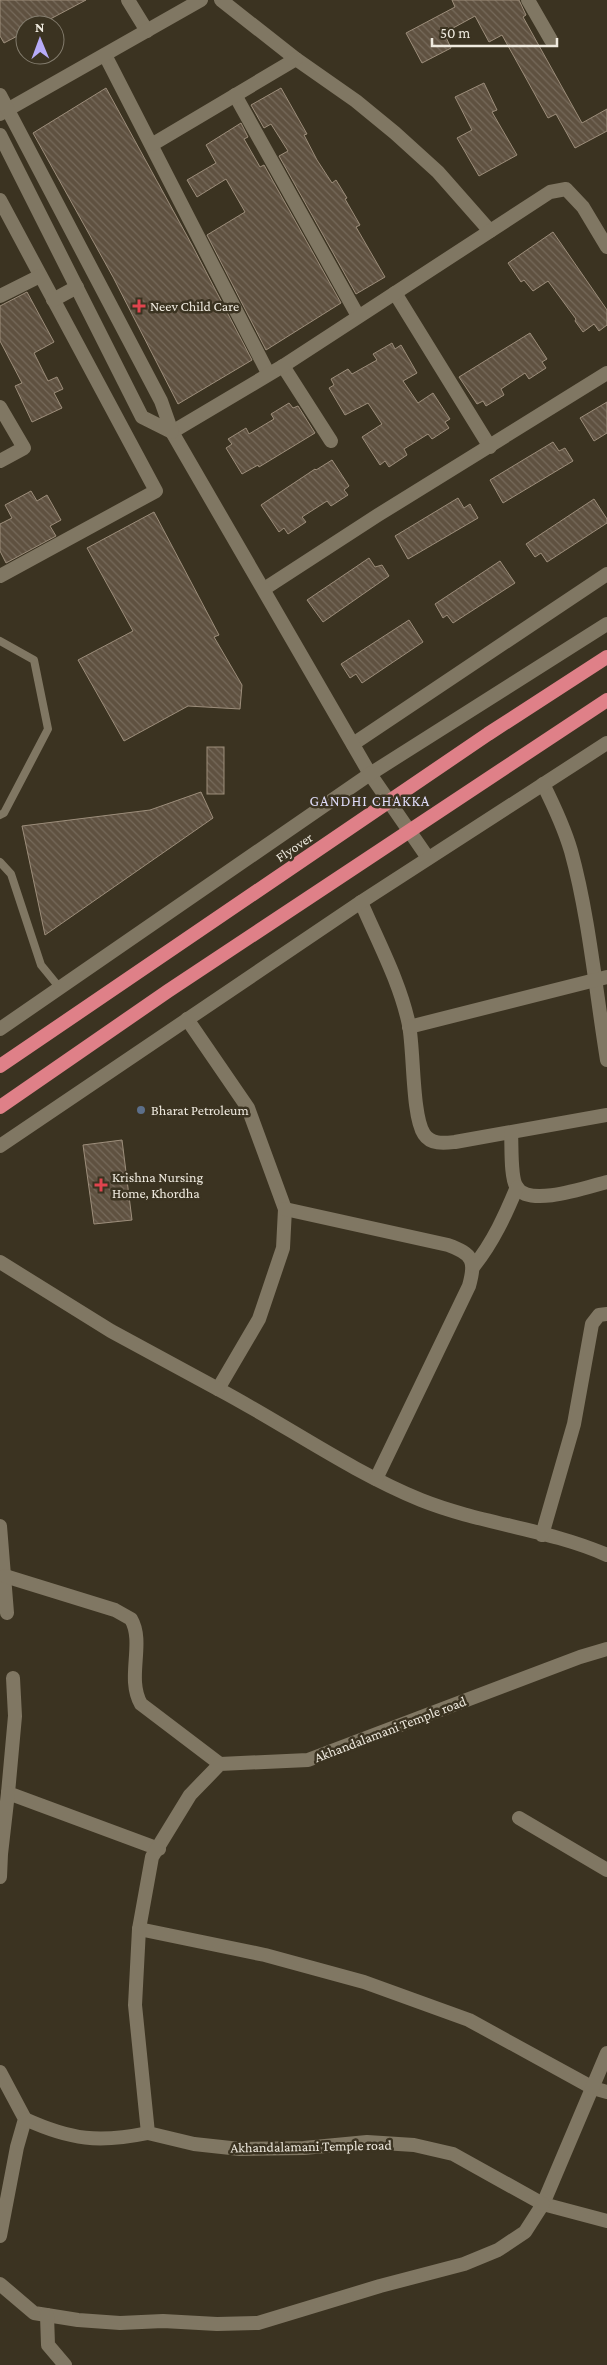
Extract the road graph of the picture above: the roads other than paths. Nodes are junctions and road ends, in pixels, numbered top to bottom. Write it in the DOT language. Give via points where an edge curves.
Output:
graph roads {
  1 [pos="128,0"];
  2 [pos="201,0"];
  3 [pos="221,0"];
  4 [pos="528,0"];
  5 [pos="147,31"];
  6 [pos="551,40"];
  7 [pos="105,55"];
  8 [pos="296,59"];
  9 [pos="0,95"];
  10 [pos="235,95"];
  11 [pos="4,112"];
  12 [pos="0,135"];
  13 [pos="153,144"];
  14 [pos="0,200"];
  15 [pos="490,231"];
  16 [pos="607,247"];
  17 [pos="40,276"];
  18 [pos="78,287"];
  19 [pos="395,293"];
  20 [pos="0,296"];
  21 [pos="53,300"];
  22 [pos="358,316"];
  23 [pos="283,366"];
  24 [pos="607,373"];
  25 [pos="268,374"];
  26 [pos="0,407"];
  27 [pos="172,432"];
  28 [pos="330,441"];
  29 [pos="490,447"];
  30 [pos="0,461"];
  31 [pos="607,574"];
  32 [pos="0,576"];
  33 [pos="264,589"];
  34 [pos="607,624"];
  35 [pos="0,641"];
  36 [pos="607,657"];
  37 [pos="607,700"];
  38 [pos="607,743"];
  39 [pos="353,744"];
  40 [pos="370,774"];
  41 [pos="544,784"];
  42 [pos="0,815"];
  43 [pos="428,858"];
  44 [pos="0,862"];
  45 [pos="361,902"];
  46 [pos="600,979"];
  47 [pos="59,987"];
  48 [pos="187,1019"];
  49 [pos="410,1027"];
  50 [pos="0,1029"];
  51 [pos="607,1060"];
  52 [pos="0,1066"];
  53 [pos="0,1107"];
  54 [pos="607,1114"];
  55 [pos="511,1133"];
  56 [pos="0,1146"];
  57 [pos="607,1182"];
  58 [pos="516,1187"];
  59 [pos="285,1209"];
  60 [pos="0,1262"];
  61 [pos="474,1266"];
  62 [pos="607,1314"];
  63 [pos="218,1389"];
  64 [pos="376,1480"];
  65 [pos="0,1526"];
  66 [pos="542,1535"];
  67 [pos="607,1555"];
  68 [pos="5,1576"];
  69 [pos="7,1613"];
  70 [pos="607,1649"];
  71 [pos="13,1678"];
  72 [pos="220,1764"];
  73 [pos="8,1793"];
  74 [pos="520,1818"];
  75 [pos="159,1849"];
  76 [pos="607,1870"];
  77 [pos="0,1877"];
  78 [pos="138,1929"];
  79 [pos="607,2053"];
  80 [pos="0,2072"];
  81 [pos="593,2088"];
  82 [pos="607,2092"];
  83 [pos="25,2119"];
  84 [pos="148,2133"];
  85 [pos="543,2204"];
  86 [pos="607,2221"];
  87 [pos="0,2237"];
  88 [pos="0,2284"];
  89 [pos="47,2315"];
  90 [pos="65,2365"];
  1 -- 5 [label="street"];
  2 -- 5 [label="street"];
  3 -- 8 [label="street"];
  4 -- 6 [label="street"];
  5 -- 7 [label="street"];
  7 -- 11 [label="street"];
  7 -- 13 [label="street"];
  8 -- 10 [label="street"];
  8 -- 15 [label="street" via="395,133 438,172"];
  9 -- 11 [label="street"];
  10 -- 13 [label="street"];
  10 -- 22 [label="street"];
  11 -- 27 [label="street" via="161,401"];
  12 -- 18 [label="street"];
  13 -- 25 [label="street"];
  14 -- 17 [label="street"];
  15 -- 16 [label="street" via="550,192 566,189 582,207"];
  15 -- 19 [label="street"];
  17 -- 20 [label="street"];
  17 -- 21 [label="street"];
  18 -- 21 [label="street"];
  18 -- 27 [label="street" via="142,417"];
  19 -- 22 [label="street"];
  19 -- 29 [label="street"];
  21 -- 32 [label="street" via="156,492"];
  22 -- 23 [label="street"];
  23 -- 25 [label="street"];
  23 -- 28 [label="street"];
  24 -- 29 [label="street"];
  25 -- 27 [label="street"];
  26 -- 30 [label="street" via="24,448"];
  27 -- 33 [label="street"];
  29 -- 33 [label="street"];
  31 -- 39 [label="street"];
  33 -- 39 [label="street"];
  34 -- 40 [label="street"];
  35 -- 42 [label="lane" via="34,660 48,729 4,813"];
  36 -- 52 [label="highway, Flyover" via="488,734"];
  37 -- 53 [label="highway"];
  38 -- 41 [label="street"];
  39 -- 40 [label="street"];
  40 -- 43 [label="street"];
  40 -- 47 [label="street"];
  41 -- 43 [label="street"];
  41 -- 46 [label="street" via="571,850"];
  43 -- 45 [label="street"];
  44 -- 47 [label="lane" via="11,874 41,965"];
  45 -- 48 [label="street"];
  45 -- 49 [label="street" via="402,996"];
  46 -- 49 [label="street"];
  46 -- 51 [label="street"];
  47 -- 50 [label="street"];
  48 -- 56 [label="street"];
  48 -- 59 [label="street" via="248,1108"];
  49 -- 55 [label="street" via="419,1120 424,1136 437,1143 446,1143"];
  54 -- 55 [label="street"];
  55 -- 58 [label="street"];
  57 -- 58 [label="street" via="542,1196 526,1195"];
  58 -- 61 [label="street" via="499,1229"];
  59 -- 61 [label="street" via="448,1245 468,1254"];
  59 -- 63 [label="street" via="283,1248 258,1319"];
  60 -- 63 [label="street" via="111,1331"];
  61 -- 64 [label="street" via="469,1286"];
  62 -- 66 [label="street" via="599,1316 592,1324 574,1424"];
  63 -- 64 [label="street"];
  64 -- 66 [label="street" via="468,1516"];
  65 -- 68 [label="street"];
  66 -- 67 [label="street"];
  68 -- 69 [label="street"];
  68 -- 72 [label="street" via="116,1610 131,1619 134,1624 135,1694 138,1699 152,1714"];
  70 -- 72 [label="street, Akhandalamani Temple road" via="308,1760"];
  71 -- 73 [label="street" via="15,1716"];
  72 -- 75 [label="street" via="190,1795"];
  73 -- 75 [label="street"];
  73 -- 77 [label="street"];
  74 -- 76 [label="street"];
  75 -- 78 [label="street" via="152,1857"];
  78 -- 81 [label="street" via="265,1955 364,1982 469,2020"];
  78 -- 84 [label="street" via="135,2005"];
  79 -- 81 [label="street"];
  80 -- 83 [label="street"];
  81 -- 82 [label="street"];
  81 -- 85 [label="street"];
  83 -- 84 [label="street" via="86,2140"];
  83 -- 87 [label="street"];
  84 -- 85 [label="street, Akhandalamani Temple road" via="194,2144 240,2149 304,2148 367,2142 414,2145 453,2154"];
  85 -- 86 [label="street, Akhandalamani Temple road"];
  85 -- 89 [label="street" via="525,2232 498,2250 464,2264 380,2286 273,2320 237,2324 163,2320 120,2323"];
  88 -- 89 [label="street" via="34,2313"];
  89 -- 90 [label="street" via="48,2345"];
}
